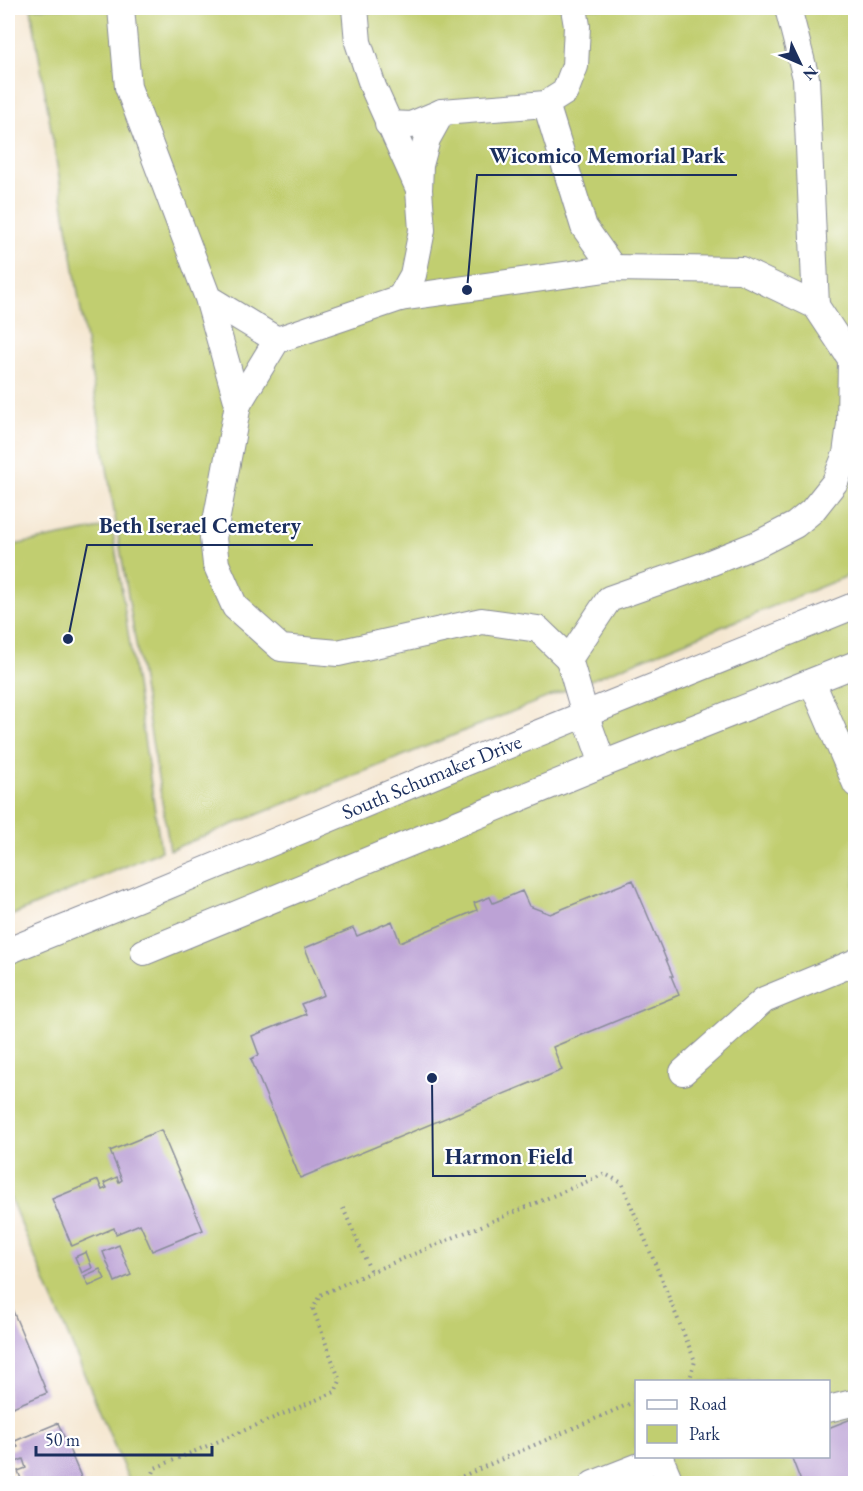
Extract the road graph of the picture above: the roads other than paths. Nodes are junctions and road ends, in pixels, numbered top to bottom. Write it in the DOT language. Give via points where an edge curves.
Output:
graph roads {
  1 [pos="121,8"];
  2 [pos="355,8"];
  3 [pos="573,8"];
  4 [pos="788,8"];
  5 [pos="546,104"];
  6 [pos="442,112"];
  7 [pos="388,123"];
  8 [pos="419,190"];
  9 [pos="613,268"];
  10 [pos="208,298"];
  11 [pos="400,298"];
  12 [pos="816,306"];
  13 [pos="277,340"];
  14 [pos="238,404"];
  15 [pos="855,605"];
  16 [pos="569,659"];
  17 [pos="855,664"];
  18 [pos="812,682"];
  19 [pos="585,714"];
  20 [pos="603,764"];
  21 [pos="855,784"];
  22 [pos="8,951"];
  23 [pos="144,952"];
  24 [pos="855,962"];
  25 [pos="683,1072"];
  26 [pos="855,1402"];
  27 [pos="830,1408"];
  28 [pos="659,1458"];
  29 [pos="662,1458"];
  30 [pos="593,1483"];
  31 [pos="671,1484"];
  1 -- 10 [label="street" via="128,87"];
  2 -- 7 [label="street" via="358,42"];
  3 -- 5 [label="street" via="577,26 575,66 565,92"];
  4 -- 12 [label="street" via="806,78"];
  5 -- 6 [label="street"];
  5 -- 9 [label="street" via="584,227"];
  6 -- 7 [label="street" via="411,124"];
  6 -- 8 [label="street" via="427,139"];
  7 -- 8 [label="street"];
  8 -- 11 [label="street" via="422,230 413,275"];
  9 -- 11 [label="street"];
  9 -- 12 [label="street" via="741,270"];
  10 -- 13 [label="street"];
  10 -- 14 [label="street"];
  11 -- 13 [label="street"];
  12 -- 16 [label="street" via="851,359 850,424 846,454 835,482 812,511 778,534 609,599"];
  13 -- 14 [label="street"];
  14 -- 16 [label="street" via="213,538 216,564 235,608 280,648 338,654 482,621 538,629"];
  15 -- 19 [label="street, South Schumaker Drive"];
  16 -- 19 [label="street"];
  17 -- 18 [label="street"];
  18 -- 20 [label="street"];
  18 -- 21 [label="street"];
  19 -- 20 [label="street"];
  19 -- 22 [label="street, South Schumaker Drive"];
  20 -- 23 [label="street"];
  24 -- 25 [label="street" via="764,1000"];
  26 -- 27 [label="street"];
  28 -- 30 [label="street"];
  29 -- 31 [label="street"];
}
